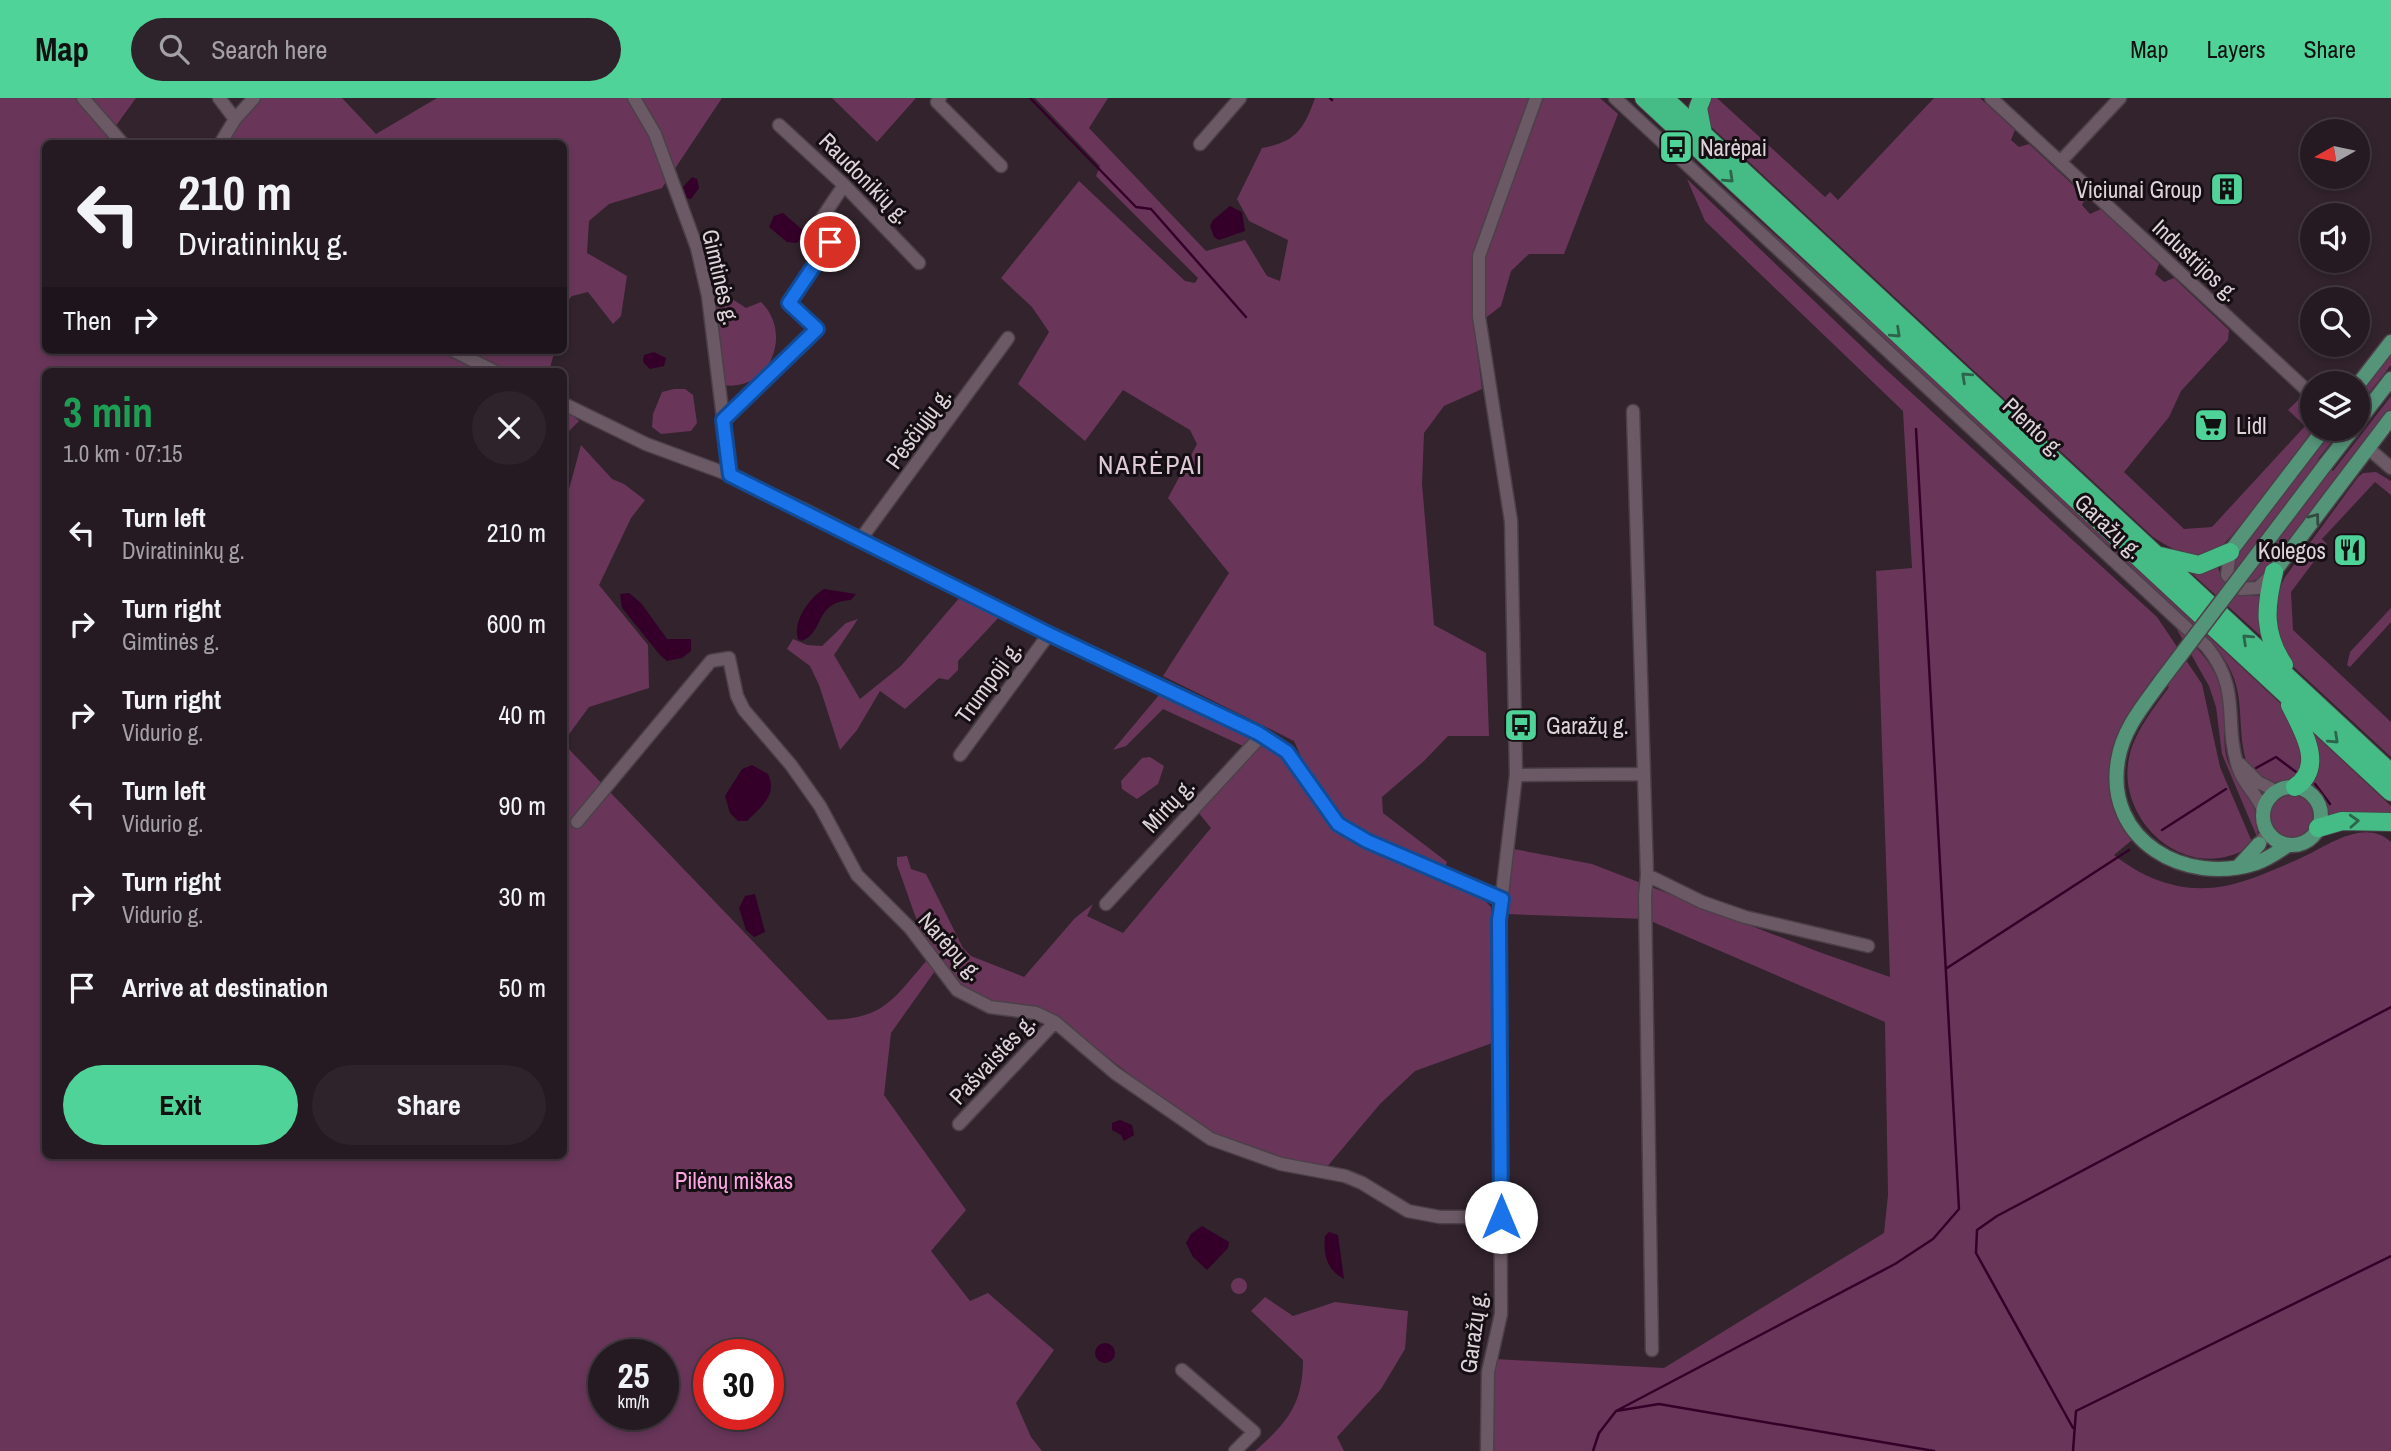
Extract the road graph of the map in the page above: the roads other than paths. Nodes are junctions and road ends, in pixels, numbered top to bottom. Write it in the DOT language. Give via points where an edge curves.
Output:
graph roads {
  1 [pos="83,98"];
  2 [pos="219,98"];
  3 [pos="254,98"];
  4 [pos="634,98"];
  5 [pos="940,98"];
  6 [pos="1240,98"];
  7 [pos="1536,98"];
  8 [pos="1615,98"];
  9 [pos="1644,98"];
  10 [pos="1695,98"];
  11 [pos="1702,98"];
  12 [pos="1991,98"];
  13 [pos="2120,98"];
  14 [pos="1665,99"];
  15 [pos="235,119"];
  16 [pos="779,125"];
  17 [pos="1703,134"];
  18 [pos="119,140"];
  19 [pos="222,140"];
  20 [pos="1200,145"];
  21 [pos="2060,162"];
  22 [pos="1001,166"];
  23 [pos="844,185"];
  24 [pos="919,263"];
  25 [pos="1008,338"];
  26 [pos="2391,342"];
  27 [pos="460,354"];
  28 [pos="488,368"];
  29 [pos="2369,371"];
  30 [pos="2391,379"];
  31 [pos="2300,384"];
  32 [pos="567,405"];
  33 [pos="2370,406"];
  34 [pos="1633,411"];
  35 [pos="2391,418"];
  36 [pos="723,420"];
  37 [pos="2315,441"];
  38 [pos="2344,441"];
  39 [pos="2368,448"];
  40 [pos="2391,468"];
  41 [pos="730,475"];
  42 [pos="860,540"];
  43 [pos="2230,552"];
  44 [pos="2157,554"];
  45 [pos="2274,572"];
  46 [pos="1049,634"];
  47 [pos="2290,689"];
  48 [pos="1262,736"];
  49 [pos="960,755"];
  50 [pos="2236,761"];
  51 [pos="2391,773"];
  52 [pos="1643,774"];
  53 [pos="1516,775"];
  54 [pos="2295,787"];
  55 [pos="2276,791"];
  56 [pos="2391,792"];
  57 [pos="2263,810"];
  58 [pos="578,822"];
  59 [pos="2391,822"];
  60 [pos="2318,828"];
  61 [pos="2264,838"];
  62 [pos="2288,845"];
  63 [pos="2238,867"];
  64 [pos="1647,875"];
  65 [pos="1502,899"];
  66 [pos="1106,904"];
  67 [pos="1868,946"];
  68 [pos="1055,1022"];
  69 [pos="959,1125"];
  70 [pos="1501,1217"];
  71 [pos="1651,1350"];
  72 [pos="1182,1370"];
  73 [pos="1235,1451"];
  74 [pos="1487,1451"];
  1 -- 18 [label="street"];
  2 -- 15 [label="street"];
  3 -- 15 [label="street"];
  4 -- 36 [label="street, Gimtinės g." via="655,134 697,248 708,296"];
  5 -- 22 [label="street" via="937,103"];
  6 -- 20 [label="street"];
  7 -- 53 [label="street, Garažų g." via="1477,272 1479,317 1511,521"];
  8 -- 50 [label="street, Garažų g." via="2207,648 2227,680"];
  9 -- 47 [label="highway, Plento g., one-way"];
  10 -- 14 [label="highway"];
  11 -- 17 [label="highway" via="1698,108"];
  12 -- 21 [label="street, Industrijos g."];
  13 -- 21 [label="street"];
  14 -- 17 [label="highway, Plento g."];
  15 -- 19 [label="street"];
  16 -- 23 [label="street, Raudonikių g."];
  44 -- 17 [label="highway, Plento g., one-way"];
  21 -- 31 [label="street, Industrijos g."];
  23 -- 24 [label="street, Raudonikių g."];
  23 -- 36 [label="street" via="816,227 830,242 789,303 817,329"];
  25 -- 42 [label="street, Pėsčiųjų g."];
  26 -- 29 [label="main road"];
  27 -- 28 [label="street"];
  30 -- 33 [label="main road"];
  32 -- 41 [label="street" via="646,444"];
  34 -- 52 [label="street"];
  35 -- 39 [label="main road"];
  36 -- 41 [label="street, Gimtinės g."];
  37 -- 43 [label="main road"];
  38 -- 63 [label="main road, bridge" via="2138,712 2121,746 2116,776 2122,808 2140,837 2167,858 2197,869"];
  39 -- 40 [label="street"];
  45 -- 39 [label="main road, one-way"];
  41 -- 42 [label="street"];
  42 -- 46 [label="street"];
  43 -- 44 [label="highway" via="2199,565"];
  43 -- 45 [label="street" via="2227,575 2241,589 2258,587"];
  47 -- 44 [label="highway, Plento g., one-way"];
  45 -- 47 [label="highway" via="2266,604 2267,627"];
  46 -- 48 [label="street"];
  46 -- 49 [label="street, Trumpoji g."];
  47 -- 51 [label="highway, Plento g."];
  47 -- 54 [label="highway" via="2310,749 2308,773"];
  47 -- 56 [label="highway, Plento g., one-way"];
  48 -- 65 [label="street" via="1287,752 1338,824"];
  48 -- 66 [label="street, Mirtų g."];
  50 -- 55 [label="street" via="2258,782"];
  50 -- 57 [label="street, Garažų g."];
  52 -- 53 [label="street"];
  52 -- 64 [label="street"];
  53 -- 65 [label="street, Garažų g."];
  54 -- 55 [label="main road"];
  54 -- 60 [label="main road" via="2317,802"];
  55 -- 57 [label="main road"];
  57 -- 61 [label="main road"];
  58 -- 68 [label="street, Narėpų g." via="711,661 729,658 744,710 820,806 862,881 910,929 943,974 974,1001 1036,1013"];
  60 -- 59 [label="highway, one-way" via="2342,821"];
  60 -- 62 [label="main road" via="2306,841"];
  61 -- 62 [label="main road"];
  61 -- 63 [label="main road"];
  62 -- 63 [label="main road" via="2269,858"];
  64 -- 67 [label="street" via="1745,917"];
  64 -- 71 [label="street"];
  65 -- 70 [label="street, Garažų g."];
  68 -- 69 [label="street, Pašvaistės g."];
  68 -- 70 [label="street, Narėpų g." via="1115,1073 1210,1139 1281,1164 1362,1183 1408,1211 1440,1217"];
  70 -- 74 [label="street, Garažų g." via="1501,1314 1488,1372"];
  72 -- 73 [label="street" via="1254,1432"];
}
